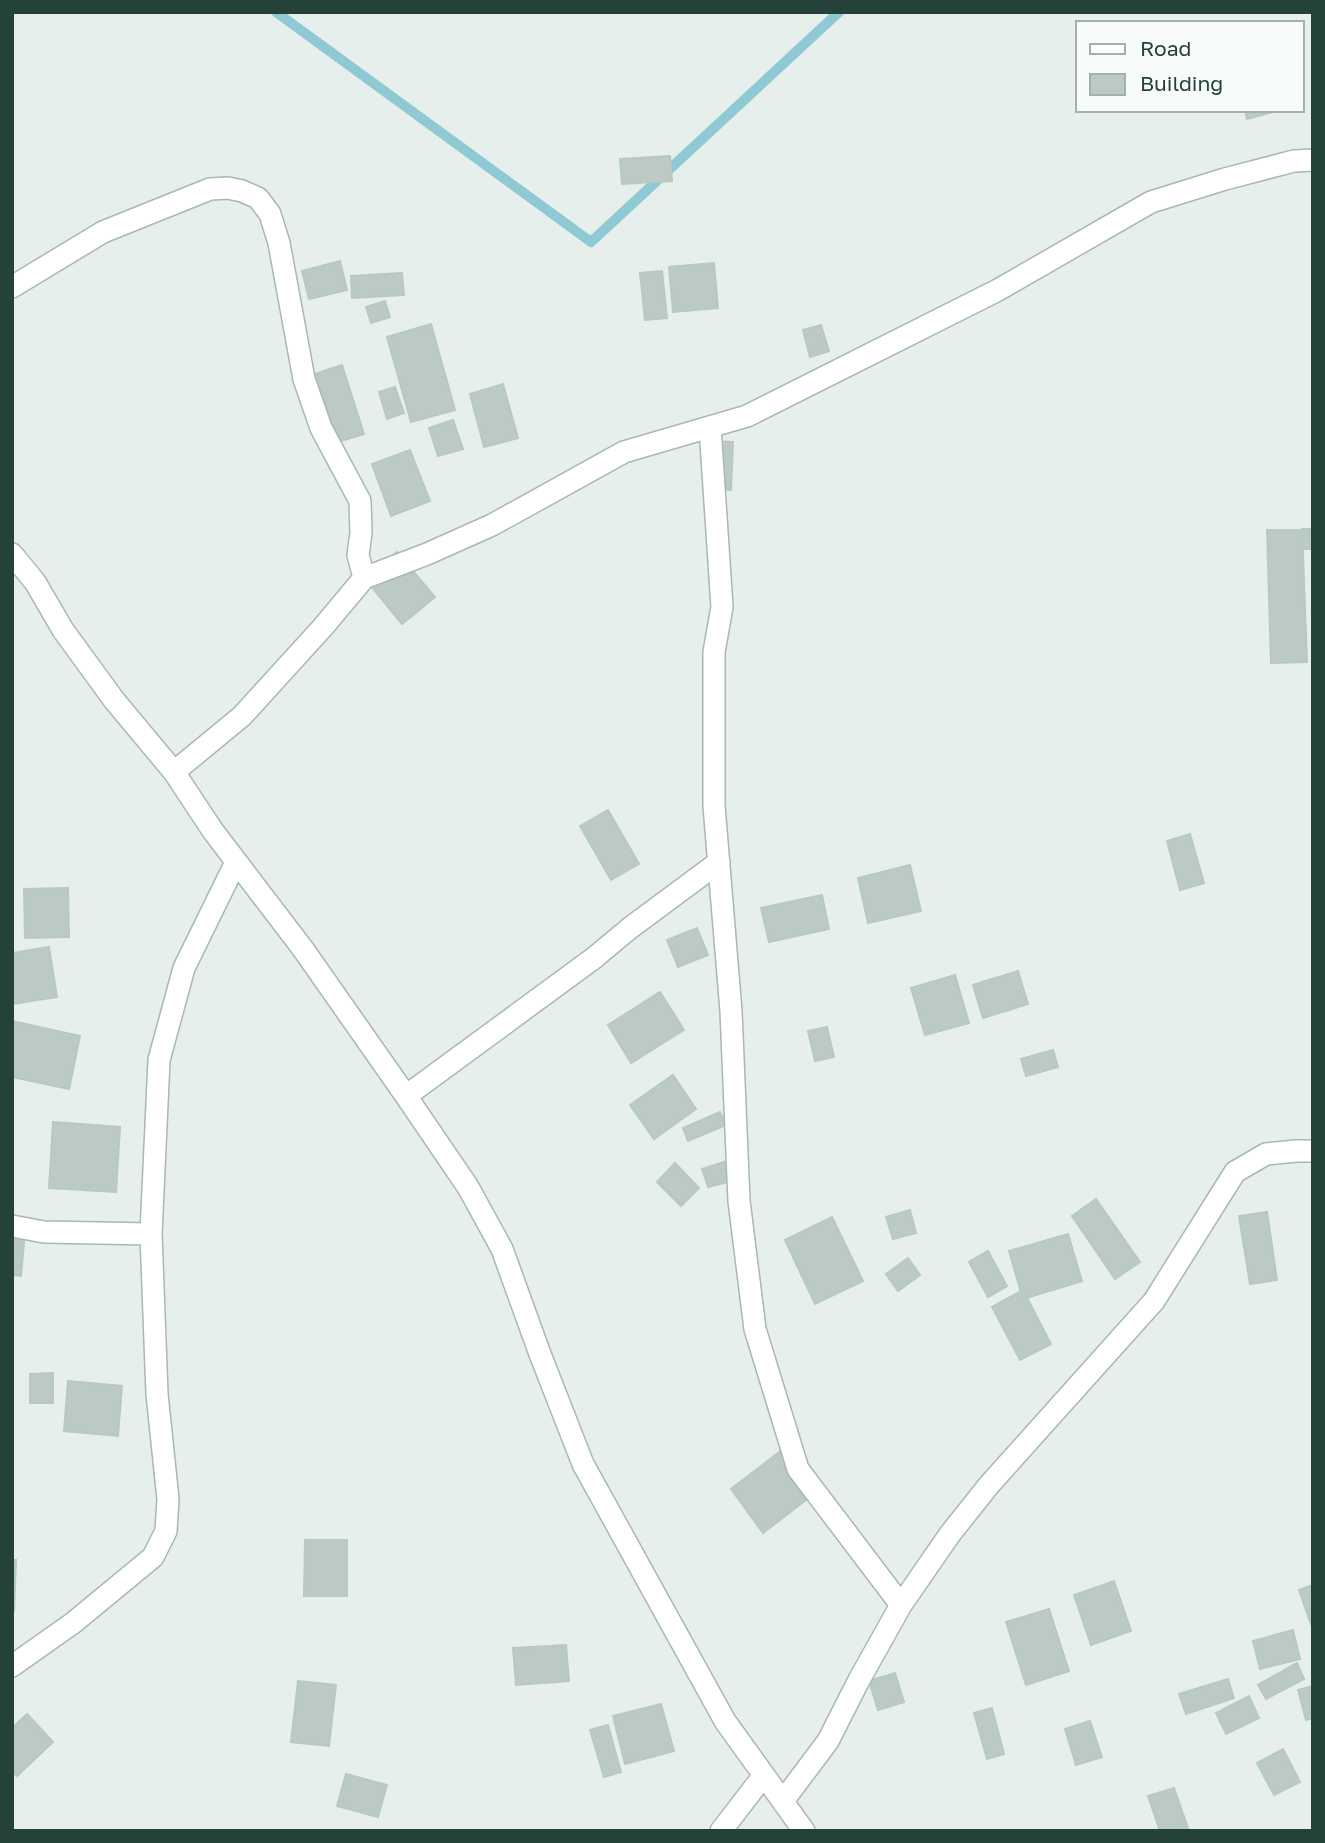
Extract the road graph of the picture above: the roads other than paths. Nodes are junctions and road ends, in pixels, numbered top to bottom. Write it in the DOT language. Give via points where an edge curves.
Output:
graph roads {
  1 [pos="1313,160"];
  2 [pos="12,286"];
  3 [pos="710,427"];
  4 [pos="12,554"];
  5 [pos="364,578"];
  6 [pos="174,772"];
  7 [pos="236,862"];
  8 [pos="719,862"];
  9 [pos="407,1096"];
  10 [pos="1313,1151"];
  11 [pos="12,1226"];
  12 [pos="151,1234"];
  13 [pos="901,1605"];
  14 [pos="12,1665"];
  15 [pos="764,1775"];
  16 [pos="783,1801"];
  17 [pos="721,1831"];
  18 [pos="804,1831"];
  1 -- 3 [label="street" via="1294,161 1151,202 998,290 859,361 747,416"];
  2 -- 5 [label="street" via="103,232 210,189 228,188 258,198 270,214 279,243 304,379 321,428 360,501 358,555"];
  3 -- 5 [label="street" via="624,452 492,525"];
  3 -- 8 [label="street" via="722,607 713,652 713,806"];
  4 -- 6 [label="street" via="114,700"];
  5 -- 6 [label="street" via="242,716"];
  6 -- 7 [label="street"];
  7 -- 9 [label="street"];
  7 -- 12 [label="street" via="184,968 159,1060"];
  8 -- 9 [label="street"];
  8 -- 13 [label="street" via="732,1011 739,1201 755,1329 798,1469"];
  9 -- 15 [label="street" via="468,1187 502,1249 583,1464 725,1721"];
  10 -- 13 [label="street" via="1266,1154 1235,1172 1153,1300 989,1485"];
  11 -- 12 [label="street" via="44,1232"];
  12 -- 14 [label="street" via="157,1394 168,1499 166,1531 153,1557 73,1623"];
  13 -- 16 [label="street" via="828,1741"];
  15 -- 16 [label="street"];
  15 -- 17 [label="street"];
  16 -- 18 [label="street"];
}
